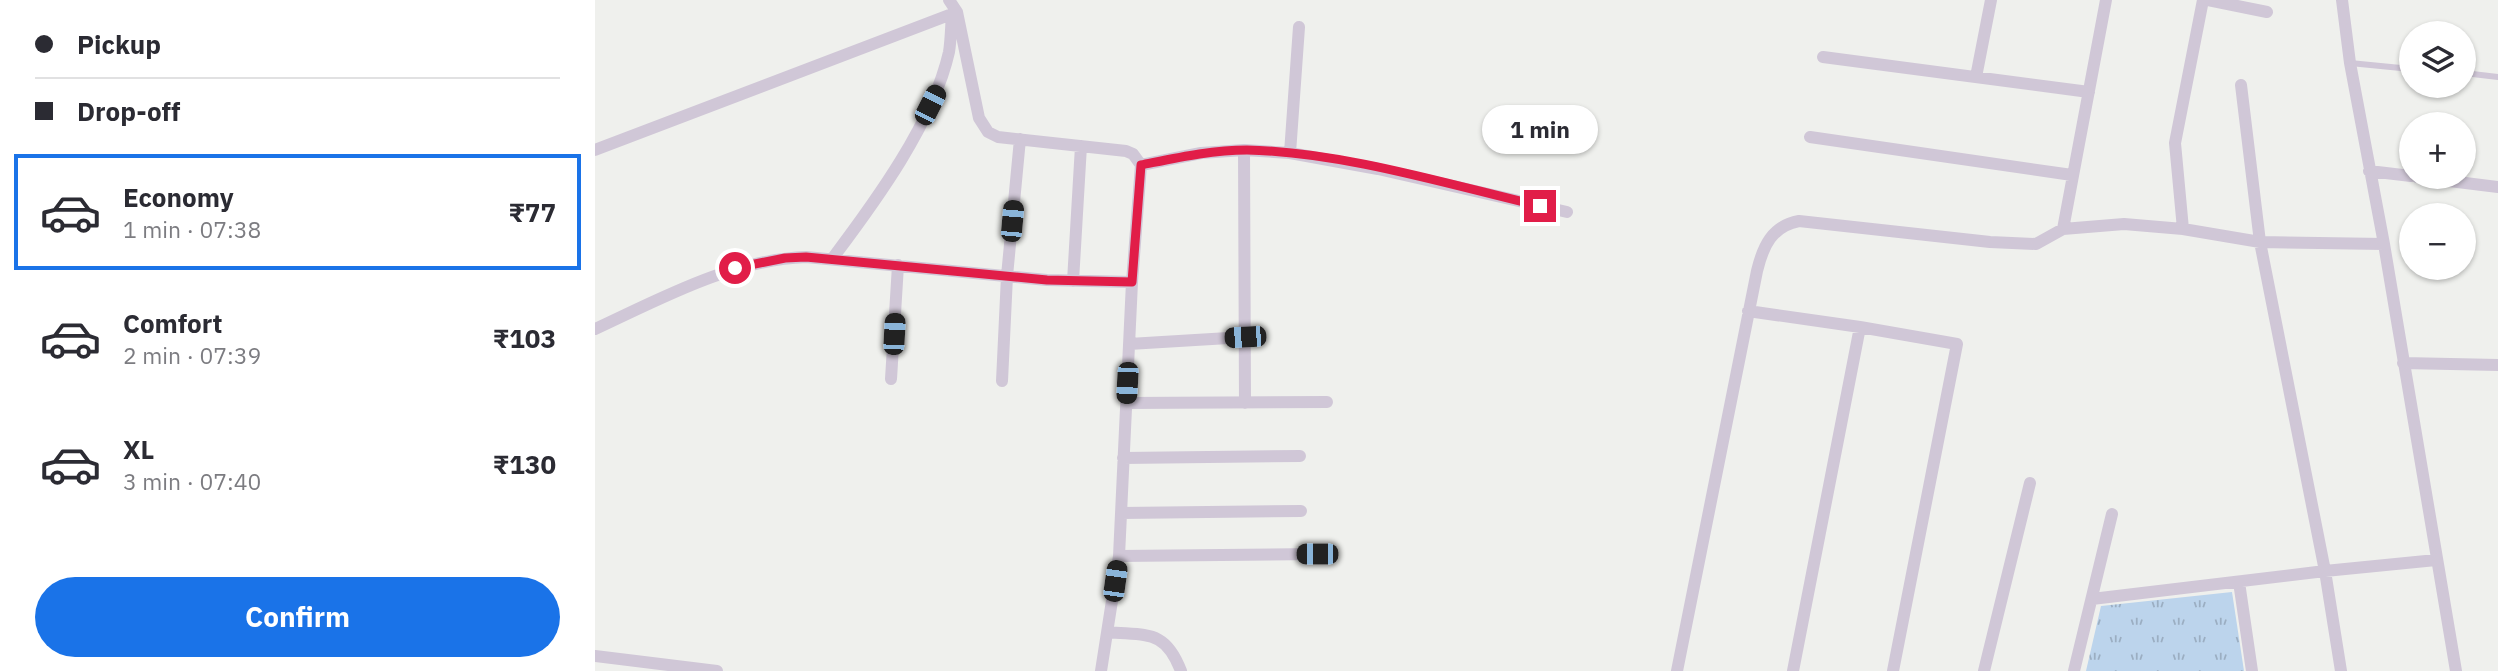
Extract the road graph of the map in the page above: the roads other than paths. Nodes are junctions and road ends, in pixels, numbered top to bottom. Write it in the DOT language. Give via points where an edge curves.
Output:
graph roads {
  1 [pos="949,0"];
  2 [pos="1991,0"];
  3 [pos="2106,0"];
  4 [pos="2203,0"];
  5 [pos="2208,0"];
  6 [pos="2342,0"];
  7 [pos="2267,12"];
  8 [pos="954,13"];
  9 [pos="1299,27"];
  10 [pos="1823,57"];
  11 [pos="2350,63"];
  12 [pos="2399,68"];
  13 [pos="2476,75"];
  14 [pos="1976,77"];
  15 [pos="2498,77"];
  16 [pos="2241,86"];
  17 [pos="2089,92"];
  18 [pos="1810,137"];
  19 [pos="1020,139"];
  20 [pos="1081,146"];
  21 [pos="595,150"];
  22 [pos="1244,150"];
  23 [pos="1290,153"];
  24 [pos="1141,165"];
  25 [pos="2369,171"];
  26 [pos="2072,175"];
  27 [pos="2399,175"];
  28 [pos="2476,184"];
  29 [pos="2498,187"];
  30 [pos="1567,212"];
  31 [pos="2063,229"];
  32 [pos="2183,229"];
  33 [pos="2260,242"];
  34 [pos="2384,244"];
  35 [pos="832,259"];
  36 [pos="898,265"];
  37 [pos="1007,276"];
  38 [pos="1073,281"];
  39 [pos="1132,282"];
  40 [pos="1748,311"];
  41 [pos="1860,327"];
  42 [pos="595,329"];
  43 [pos="1245,337"];
  44 [pos="1129,344"];
  45 [pos="2403,363"];
  46 [pos="2498,365"];
  47 [pos="891,379"];
  48 [pos="1002,381"];
  49 [pos="1245,402"];
  50 [pos="1327,402"];
  51 [pos="1126,403"];
  52 [pos="1300,456"];
  53 [pos="1123,458"];
  54 [pos="2030,483"];
  55 [pos="1301,511"];
  56 [pos="1121,513"];
  57 [pos="2112,514"];
  58 [pos="1317,554"];
  59 [pos="1119,556"];
  60 [pos="2436,560"];
  61 [pos="2325,571"];
  62 [pos="2239,582"];
  63 [pos="2092,599"];
  64 [pos="1108,632"];
  65 [pos="595,656"];
  66 [pos="717,671"];
  67 [pos="1101,671"];
  68 [pos="1181,671"];
  69 [pos="1677,671"];
  70 [pos="1793,671"];
  71 [pos="1892,671"];
  72 [pos="1984,671"];
  73 [pos="2074,671"];
  74 [pos="2252,671"];
  75 [pos="2341,671"];
  76 [pos="2455,671"];
  1 -- 8 [label="street"];
  2 -- 14 [label="street"];
  3 -- 17 [label="street"];
  4 -- 32 [label="street" via="2175,143"];
  5 -- 7 [label="street"];
  6 -- 11 [label="street"];
  8 -- 19 [label="street" via="979,118 988,132"];
  8 -- 21 [label="street"];
  8 -- 35 [label="street" via="939,87 879,198"];
  9 -- 23 [label="street"];
  10 -- 14 [label="street"];
  11 -- 12 [label="lane"];
  11 -- 25 [label="street"];
  13 -- 15 [label="lane"];
  14 -- 17 [label="street"];
  16 -- 33 [label="street"];
  17 -- 26 [label="street"];
  18 -- 26 [label="street"];
  19 -- 20 [label="street"];
  19 -- 37 [label="street"];
  20 -- 24 [label="street" via="1126,151"];
  20 -- 38 [label="street"];
  22 -- 23 [label="street"];
  22 -- 24 [label="street"];
  22 -- 43 [label="street"];
  23 -- 30 [label="street"];
  24 -- 39 [label="street"];
  25 -- 27 [label="street"];
  25 -- 34 [label="street"];
  26 -- 31 [label="street"];
  28 -- 29 [label="street"];
  31 -- 32 [label="street" via="2124,224"];
  31 -- 40 [label="street" via="2036,244 1788,223 1762,252"];
  32 -- 33 [label="street"];
  33 -- 34 [label="street"];
  33 -- 61 [label="street"];
  34 -- 45 [label="street"];
  35 -- 36 [label="street"];
  35 -- 42 [label="street" via="785,258 735,268"];
  36 -- 37 [label="street"];
  36 -- 47 [label="street"];
  37 -- 38 [label="street"];
  37 -- 48 [label="street"];
  38 -- 39 [label="street"];
  39 -- 44 [label="street"];
  40 -- 41 [label="street"];
  40 -- 69 [label="street"];
  41 -- 70 [label="street"];
  41 -- 71 [label="street" via="1957,344"];
  43 -- 44 [label="street"];
  43 -- 49 [label="street"];
  44 -- 51 [label="street"];
  45 -- 46 [label="street"];
  45 -- 60 [label="street"];
  49 -- 50 [label="street"];
  49 -- 51 [label="street"];
  51 -- 53 [label="street"];
  52 -- 53 [label="street"];
  53 -- 56 [label="street"];
  54 -- 72 [label="street"];
  55 -- 56 [label="street"];
  56 -- 59 [label="street"];
  57 -- 63 [label="street"];
  58 -- 59 [label="street"];
  59 -- 64 [label="street"];
  60 -- 61 [label="street"];
  60 -- 76 [label="street"];
  61 -- 62 [label="street"];
  61 -- 75 [label="street"];
  62 -- 63 [label="street"];
  62 -- 74 [label="street"];
  63 -- 73 [label="street"];
  64 -- 67 [label="street"];
  64 -- 68 [label="street" via="1159,639 1174,653"];
  65 -- 66 [label="street"];
}
